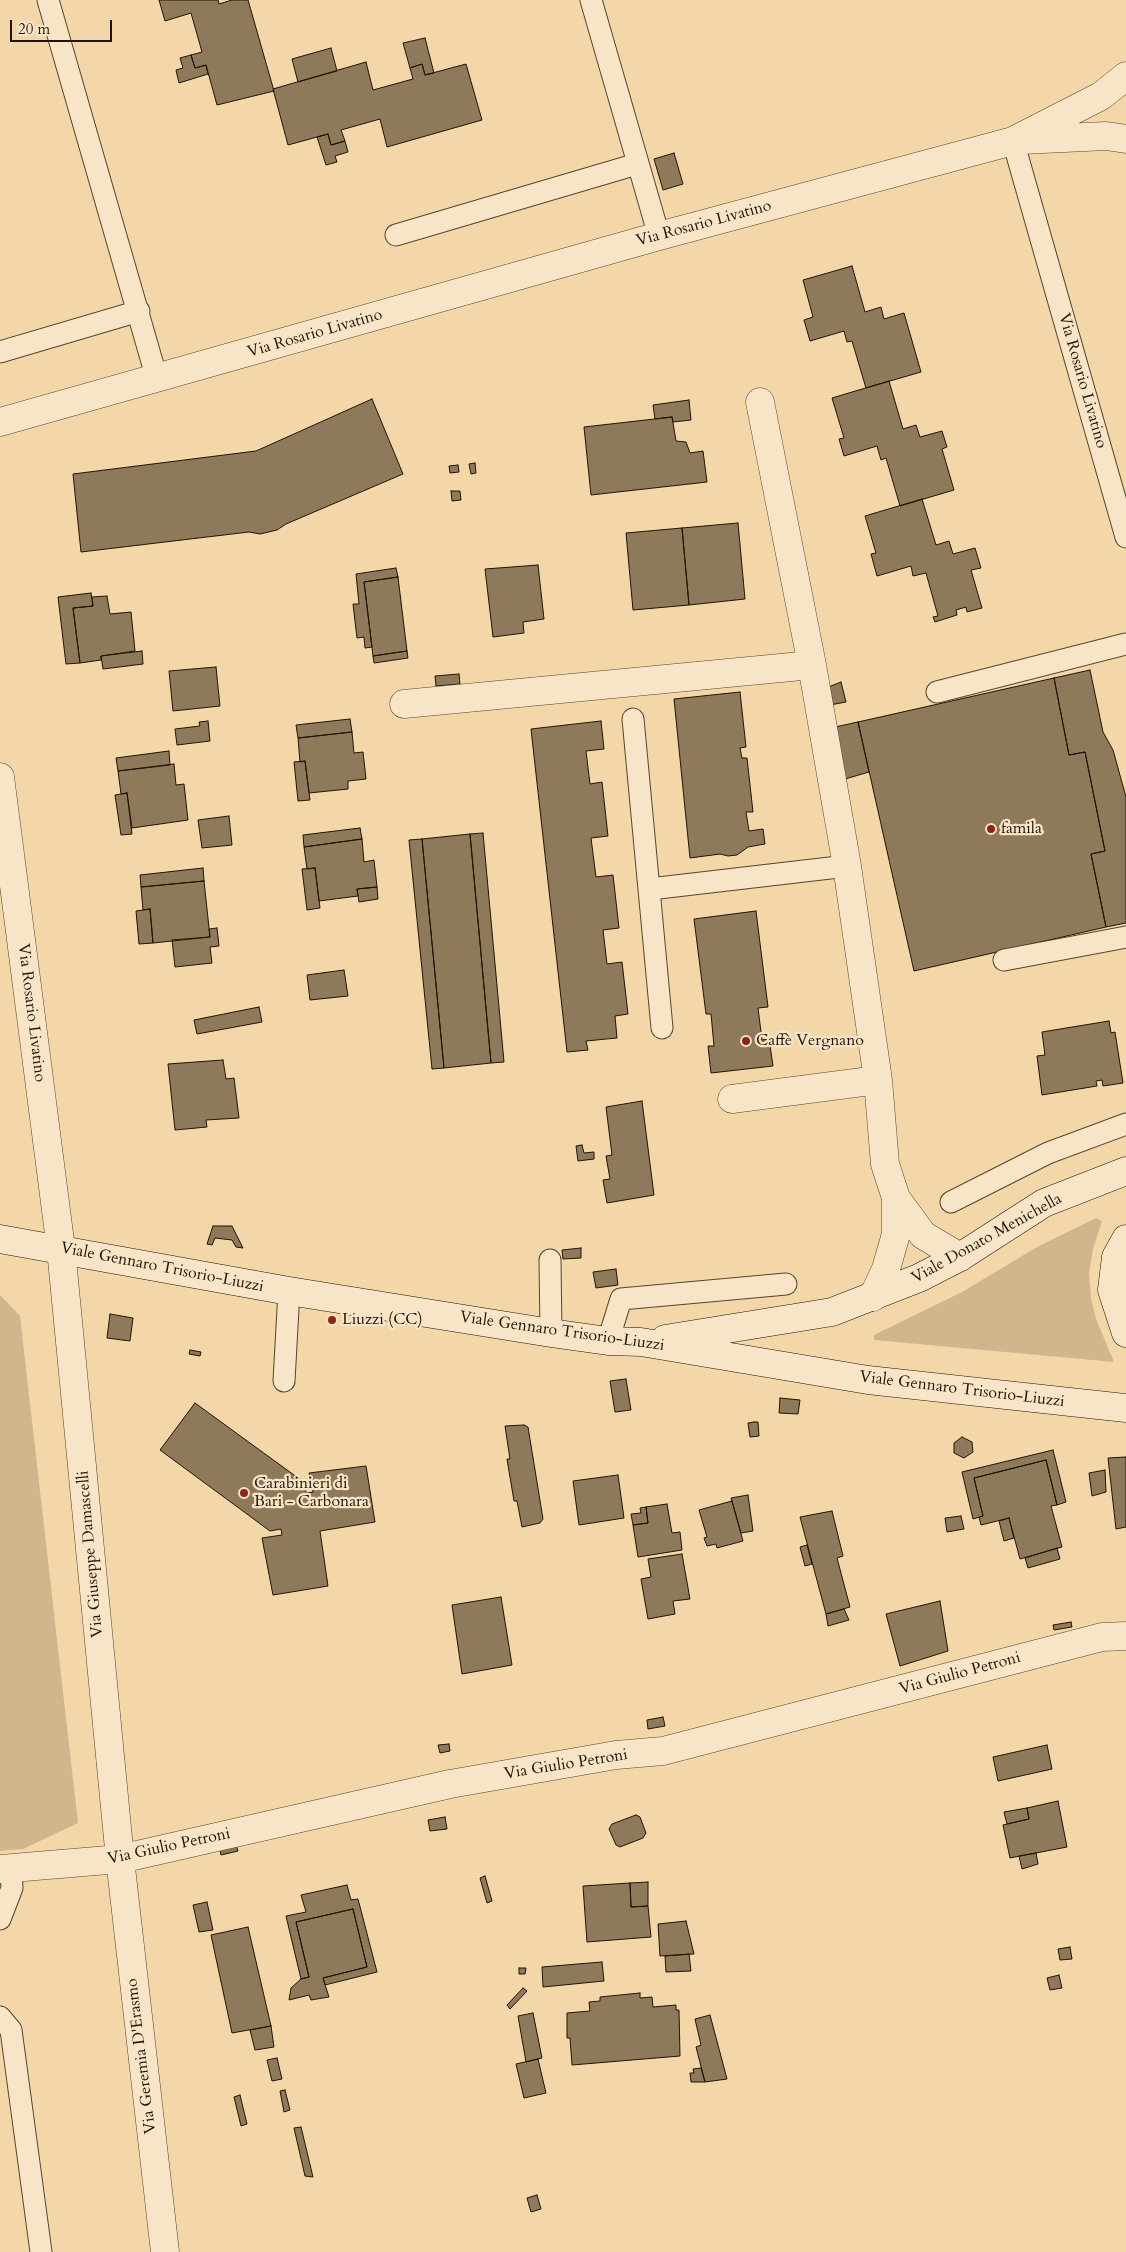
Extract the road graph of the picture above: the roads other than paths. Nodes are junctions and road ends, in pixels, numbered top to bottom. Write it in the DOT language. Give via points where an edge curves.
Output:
graph roads {
  1 [pos="48,0"];
  2 [pos="591,0"];
  3 [pos="1126,76"];
  4 [pos="1126,139"];
  5 [pos="1013,141"];
  6 [pos="637,164"];
  7 [pos="396,235"];
  8 [pos="659,236"];
  9 [pos="139,311"];
  10 [pos="0,352"];
  11 [pos="157,379"];
  12 [pos="760,402"];
  13 [pos="0,422"];
  14 [pos="1126,537"];
  15 [pos="1126,644"];
  16 [pos="812,665"];
  17 [pos="937,692"];
  18 [pos="404,704"];
  19 [pos="633,719"];
  20 [pos="0,777"];
  21 [pos="847,866"];
  22 [pos="650,889"];
  23 [pos="1126,937"];
  24 [pos="1004,960"];
  25 [pos="662,1028"];
  26 [pos="878,1080"];
  27 [pos="732,1099"];
  28 [pos="1126,1124"];
  29 [pos="1126,1171"];
  30 [pos="896,1198"];
  31 [pos="951,1202"];
  32 [pos="0,1239"];
  33 [pos="1126,1239"];
  34 [pos="61,1249"];
  35 [pos="960,1257"];
  36 [pos="550,1260"];
  37 [pos="786,1284"];
  38 [pos="289,1292"];
  39 [pos="873,1297"];
  40 [pos="551,1333"];
  41 [pos="1126,1333"];
  42 [pos="608,1342"];
  43 [pos="641,1342"];
  44 [pos="284,1381"];
  45 [pos="1126,1408"];
  46 [pos="1126,1636"];
  47 [pos="120,1859"];
  48 [pos="6,1869"];
  49 [pos="0,1919"];
  50 [pos="0,2017"];
  51 [pos="41,2252"];
  52 [pos="165,2252"];
  1 -- 9 [label="lane"];
  2 -- 6 [label="lane"];
  3 -- 5 [label="street" via="1101,96"];
  4 -- 5 [label="street" via="1106,136"];
  5 -- 8 [label="street, Via Rosario Livatino"];
  5 -- 14 [label="lane, Via Rosario Livatino"];
  6 -- 7 [label="lane"];
  6 -- 8 [label="lane"];
  8 -- 11 [label="street, Via Rosario Livatino"];
  9 -- 10 [label="lane"];
  9 -- 11 [label="lane"];
  11 -- 13 [label="street, Via Rosario Livatino"];
  12 -- 16 [label="street"];
  15 -- 17 [label="lane"];
  16 -- 18 [label="street"];
  16 -- 21 [label="street"];
  19 -- 22 [label="lane"];
  20 -- 34 [label="street, Via Rosario Livatino"];
  21 -- 22 [label="lane"];
  21 -- 26 [label="street"];
  22 -- 25 [label="lane"];
  23 -- 24 [label="lane"];
  26 -- 27 [label="street"];
  26 -- 30 [label="street" via="885,1164"];
  28 -- 31 [label="lane" via="1048,1153"];
  29 -- 35 [label="street, Viale Donato Menichella" via="1044,1203"];
  30 -- 35 [label="street" via="923,1235"];
  30 -- 39 [label="street" via="896,1234 886,1269"];
  32 -- 34 [label="street, Viale Gennaro Trisorio-Liuzzi"];
  33 -- 41 [label="street" via="1116,1257 1112,1290"];
  34 -- 38 [label="street, Viale Gennaro Trisorio-Liuzzi"];
  34 -- 47 [label="street, Via Giuseppe Damascelli"];
  35 -- 39 [label="street, Viale Donato Menichella"];
  36 -- 40 [label="lane"];
  37 -- 42 [label="lane" via="620,1299"];
  38 -- 40 [label="street, Viale Gennaro Trisorio-Liuzzi"];
  38 -- 44 [label="lane"];
  39 -- 43 [label="street, Viale Donato Menichella" via="832,1312"];
  40 -- 42 [label="street, Viale Gennaro Trisorio-Liuzzi"];
  42 -- 43 [label="street, Viale Gennaro Trisorio-Liuzzi"];
  43 -- 45 [label="street, Viale Gennaro Trisorio-Liuzzi" via="868,1380"];
  46 -- 47 [label="street, Via Giulio Petroni" via="1102,1637 663,1751 616,1755 450,1784"];
  47 -- 48 [label="street, Via Giulio Petroni"];
  47 -- 52 [label="street, Via Geremia D'Erasmo"];
  48 -- 49 [label="lane" via="12,1888"];
  50 -- 51 [label="lane" via="11,2030"];
}
